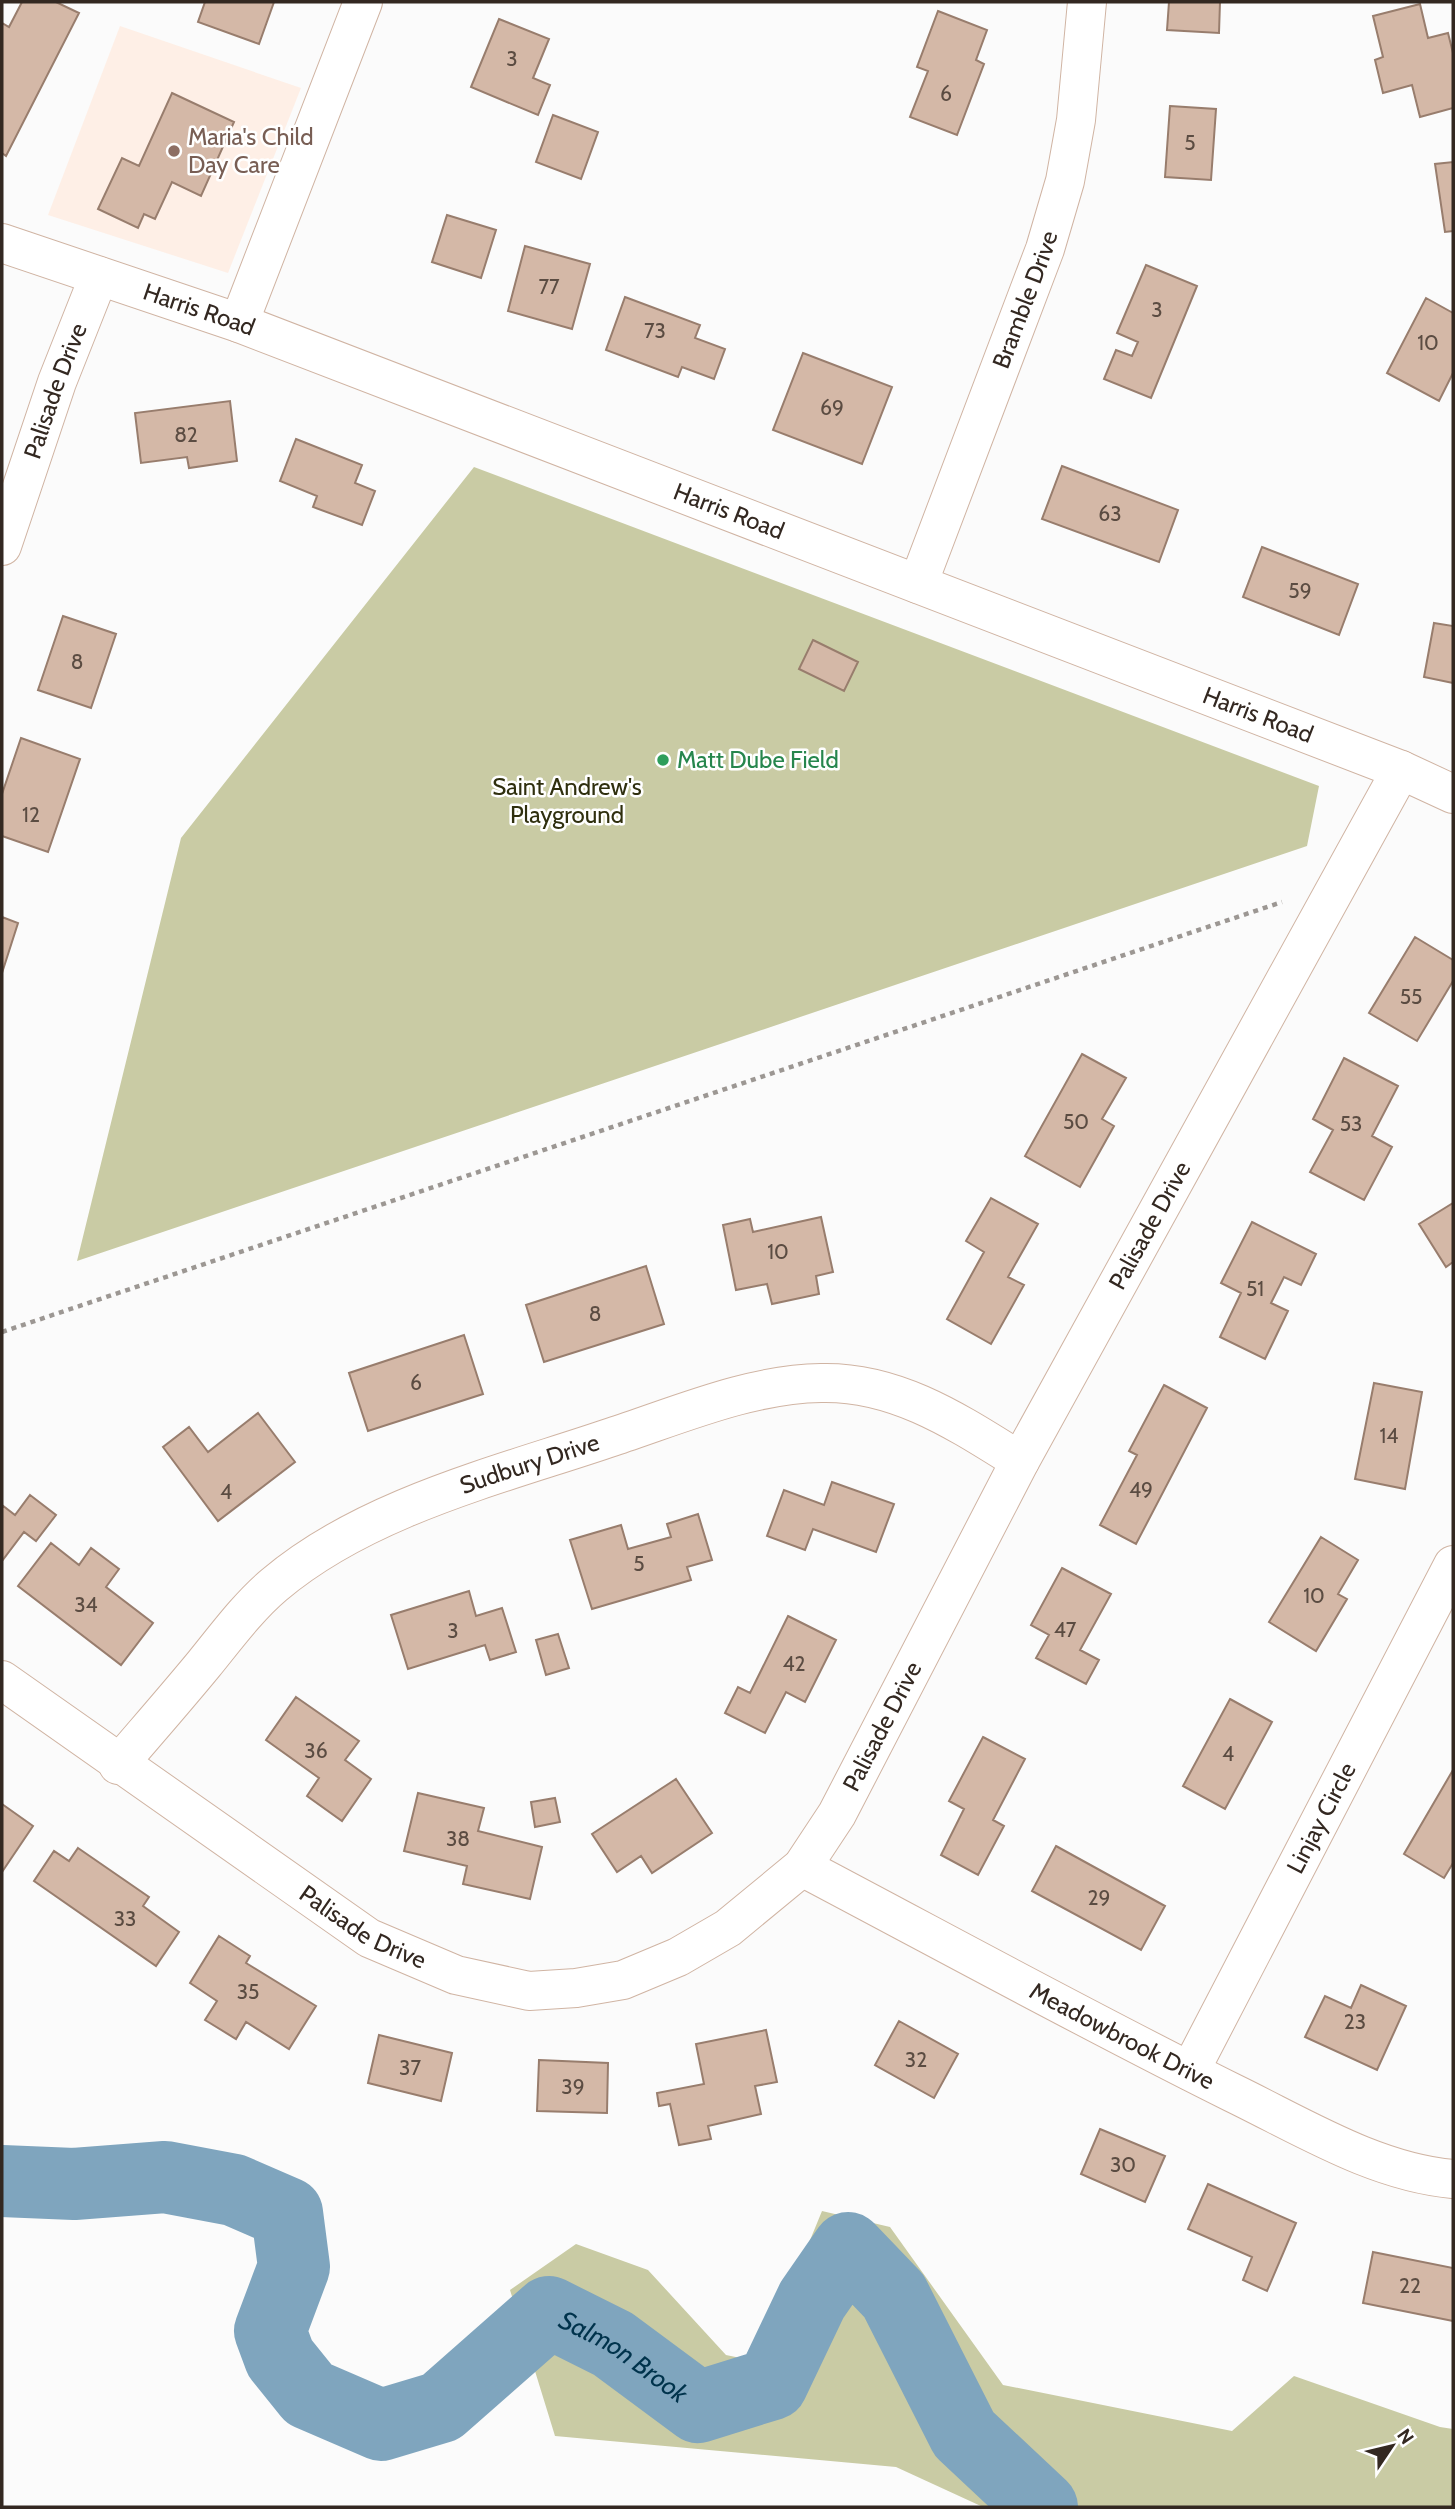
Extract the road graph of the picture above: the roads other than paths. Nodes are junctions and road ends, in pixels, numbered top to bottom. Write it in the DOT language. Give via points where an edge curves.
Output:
graph roads {
  1 [pos="363,2"];
  2 [pos="1087,2"];
  3 [pos="2,243"];
  4 [pos="99,276"];
  5 [pos="239,323"];
  6 [pos="2,546"];
  7 [pos="918,584"];
  8 [pos="1401,770"];
  9 [pos="1453,794"];
  10 [pos="1020,1461"];
  11 [pos="1453,1565"];
  12 [pos="2,1680"];
  13 [pos="118,1765"];
  14 [pos="802,1867"];
  15 [pos="1190,2071"];
  16 [pos="1453,2179"];
  1 -- 5 [label="street"];
  2 -- 7 [label="street, Bramble Drive" via="1065,181 1045,249"];
  3 -- 4 [label="street, Harris Road"];
  4 -- 5 [label="street, Harris Road"];
  4 -- 6 [label="street, Palisade Drive" via="52,395"];
  5 -- 7 [label="street, Harris Road"];
  7 -- 8 [label="street, Harris Road"];
  8 -- 9 [label="street, Harris Road"];
  8 -- 10 [label="street, Palisade Drive"];
  10 -- 13 [label="street, Sudbury Drive" via="922,1403 876,1389 822,1383 765,1390 700,1408 426,1500 318,1554 274,1585"];
  10 -- 14 [label="street, Palisade Drive" via="837,1814"];
  11 -- 15 [label="street, Linjay Circle"];
  12 -- 13 [label="street, Palisade Drive"];
  13 -- 14 [label="street, Palisade Drive" via="369,1938 456,1975 529,1991 623,1980 678,1957 728,1928"];
  14 -- 15 [label="street, Meadowbrook Drive"];
  15 -- 16 [label="street, Meadowbrook Drive" via="1354,2152 1423,2176"];
}
